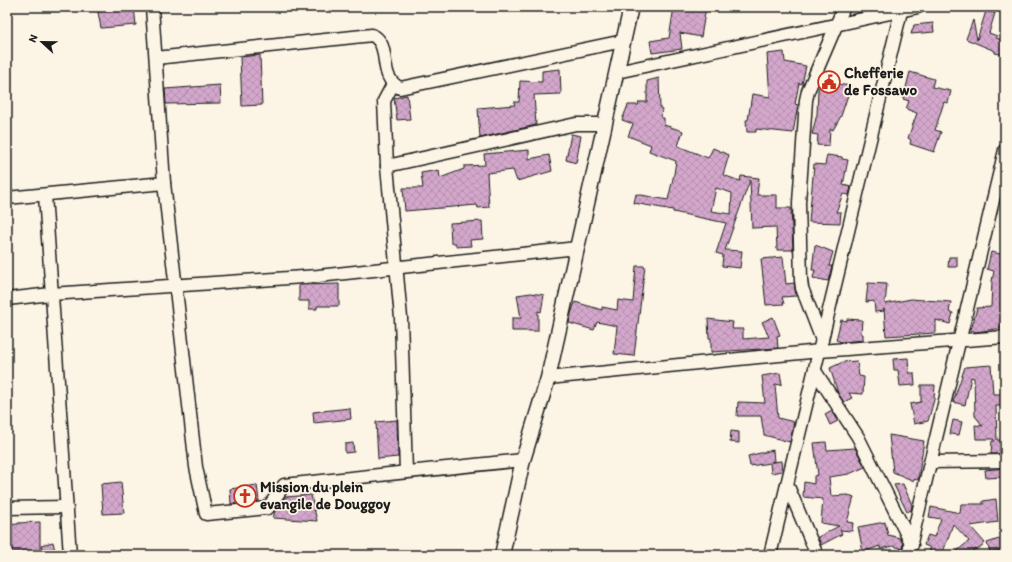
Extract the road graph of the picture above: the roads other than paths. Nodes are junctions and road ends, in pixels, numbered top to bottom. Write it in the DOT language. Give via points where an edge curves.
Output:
graph roads {
  1 [pos="152,7"];
  2 [pos="631,7"];
  3 [pos="844,7"];
  4 [pos="918,7"];
  5 [pos="902,8"];
  6 [pos="835,24"];
  7 [pos="624,42"];
  8 [pos="156,58"];
  9 [pos="617,72"];
  10 [pos="393,84"];
  11 [pos="605,124"];
  12 [pos="1005,150"];
  13 [pos="387,166"];
  14 [pos="164,183"];
  15 [pos="45,195"];
  16 [pos="7,198"];
  17 [pos="577,248"];
  18 [pos="396,267"];
  19 [pos="175,287"];
  20 [pos="51,294"];
  21 [pos="7,299"];
  22 [pos="1005,338"];
  23 [pos="958,341"];
  24 [pos="821,346"];
  25 [pos="815,371"];
  26 [pos="548,378"];
  27 [pos="523,460"];
  28 [pos="1005,461"];
  29 [pos="932,462"];
  30 [pos="406,472"];
  31 [pos="787,484"];
  32 [pos="66,507"];
  33 [pos="7,508"];
  34 [pos="911,542"];
  35 [pos="70,555"];
  36 [pos="502,555"];
  37 [pos="770,555"];
  38 [pos="817,555"];
  39 [pos="908,555"];
  40 [pos="917,555"];
  1 -- 8 [label="street"];
  2 -- 7 [label="street"];
  3 -- 6 [label="street"];
  4 -- 5 [label="street"];
  5 -- 6 [label="street"];
  5 -- 24 [label="street"];
  6 -- 9 [label="street"];
  6 -- 24 [label="street" via="808,91 800,202 802,288"];
  7 -- 9 [label="street"];
  7 -- 10 [label="street" via="400,88"];
  8 -- 10 [label="street" via="372,35 382,44 388,76"];
  8 -- 14 [label="street"];
  9 -- 11 [label="street"];
  10 -- 13 [label="street" via="384,100"];
  11 -- 13 [label="street" via="576,124"];
  11 -- 17 [label="street"];
  12 -- 23 [label="street"];
  13 -- 18 [label="street"];
  14 -- 15 [label="street"];
  14 -- 19 [label="street"];
  15 -- 16 [label="street"];
  15 -- 20 [label="street"];
  17 -- 18 [label="street"];
  17 -- 26 [label="street"];
  18 -- 19 [label="street"];
  18 -- 30 [label="street" via="401,318"];
  19 -- 20 [label="street"];
  19 -- 30 [label="street" via="196,467 206,514 268,508 284,485"];
  20 -- 21 [label="street"];
  20 -- 32 [label="street"];
  22 -- 23 [label="street"];
  23 -- 24 [label="street"];
  23 -- 29 [label="street"];
  24 -- 25 [label="street"];
  24 -- 26 [label="street"];
  25 -- 31 [label="street"];
  25 -- 34 [label="street" via="858,437"];
  26 -- 27 [label="street"];
  27 -- 30 [label="street"];
  27 -- 36 [label="street"];
  28 -- 29 [label="street"];
  29 -- 34 [label="street"];
  31 -- 37 [label="street"];
  31 -- 38 [label="street"];
  32 -- 33 [label="street"];
  32 -- 35 [label="street"];
  34 -- 39 [label="street"];
  34 -- 40 [label="street"];
}
